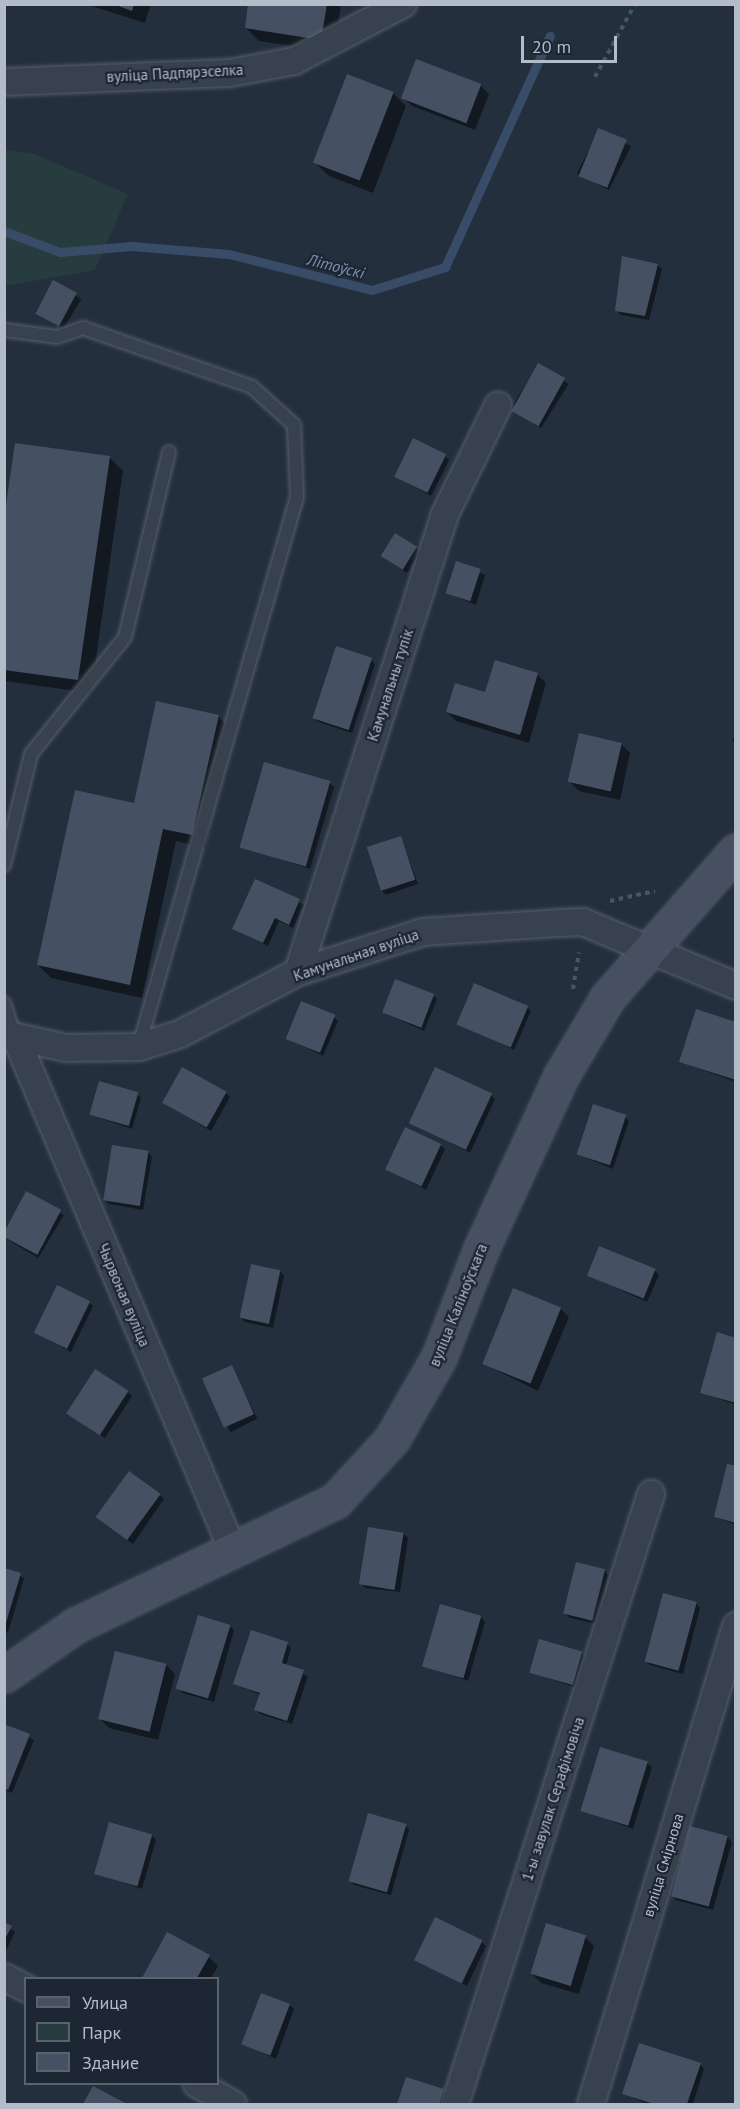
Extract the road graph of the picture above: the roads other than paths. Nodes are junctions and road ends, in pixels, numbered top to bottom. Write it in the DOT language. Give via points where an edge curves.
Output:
graph roads {
  1 [pos="403,4"];
  2 [pos="4,82"];
  3 [pos="4,330"];
  4 [pos="498,406"];
  5 [pos="169,452"];
  6 [pos="735,851"];
  7 [pos="4,865"];
  8 [pos="648,946"];
  9 [pos="298,972"];
  10 [pos="735,986"];
  11 [pos="4,1003"];
  12 [pos="10,1036"];
  13 [pos="139,1047"];
  14 [pos="651,1494"];
  15 [pos="233,1551"];
  16 [pos="735,1626"];
  17 [pos="4,1675"];
  18 [pos="4,1977"];
  19 [pos="24,1987"];
  20 [pos="199,2085"];
  21 [pos="233,2104"];
  22 [pos="455,2104"];
  23 [pos="591,2104"];
  1 -- 2 [label="street, вуліца Падпярэселка" via="294,61 231,73"];
  3 -- 13 [label="lane" via="57,336 83,328 252,387 294,425 297,497"];
  4 -- 9 [label="street, Камунальны тупік" via="444,516"];
  5 -- 7 [label="lane" via="125,637 31,754"];
  6 -- 8 [label="main road, вуліца Каліноўскага"];
  8 -- 9 [label="street, Камунальная вуліца" via="583,922 423,932"];
  8 -- 10 [label="street, Камунальная вуліца"];
  8 -- 15 [label="main road, вуліца Каліноўскага" via="608,997 561,1076 481,1249 440,1357 392,1439 335,1501"];
  9 -- 13 [label="street, Камунальная вуліца" via="180,1034"];
  11 -- 12 [label="lane"];
  12 -- 13 [label="street, Камунальная вуліца" via="66,1048"];
  12 -- 15 [label="street, Чырвоная вуліца"];
  14 -- 22 [label="street, 1-ы завулак Серафімовіча"];
  15 -- 17 [label="main road, вуліца Каліноўскага" via="76,1625"];
  16 -- 23 [label="street, вуліца Смірнова"];
  18 -- 19 [label="street"];
  20 -- 21 [label="street"];
}
